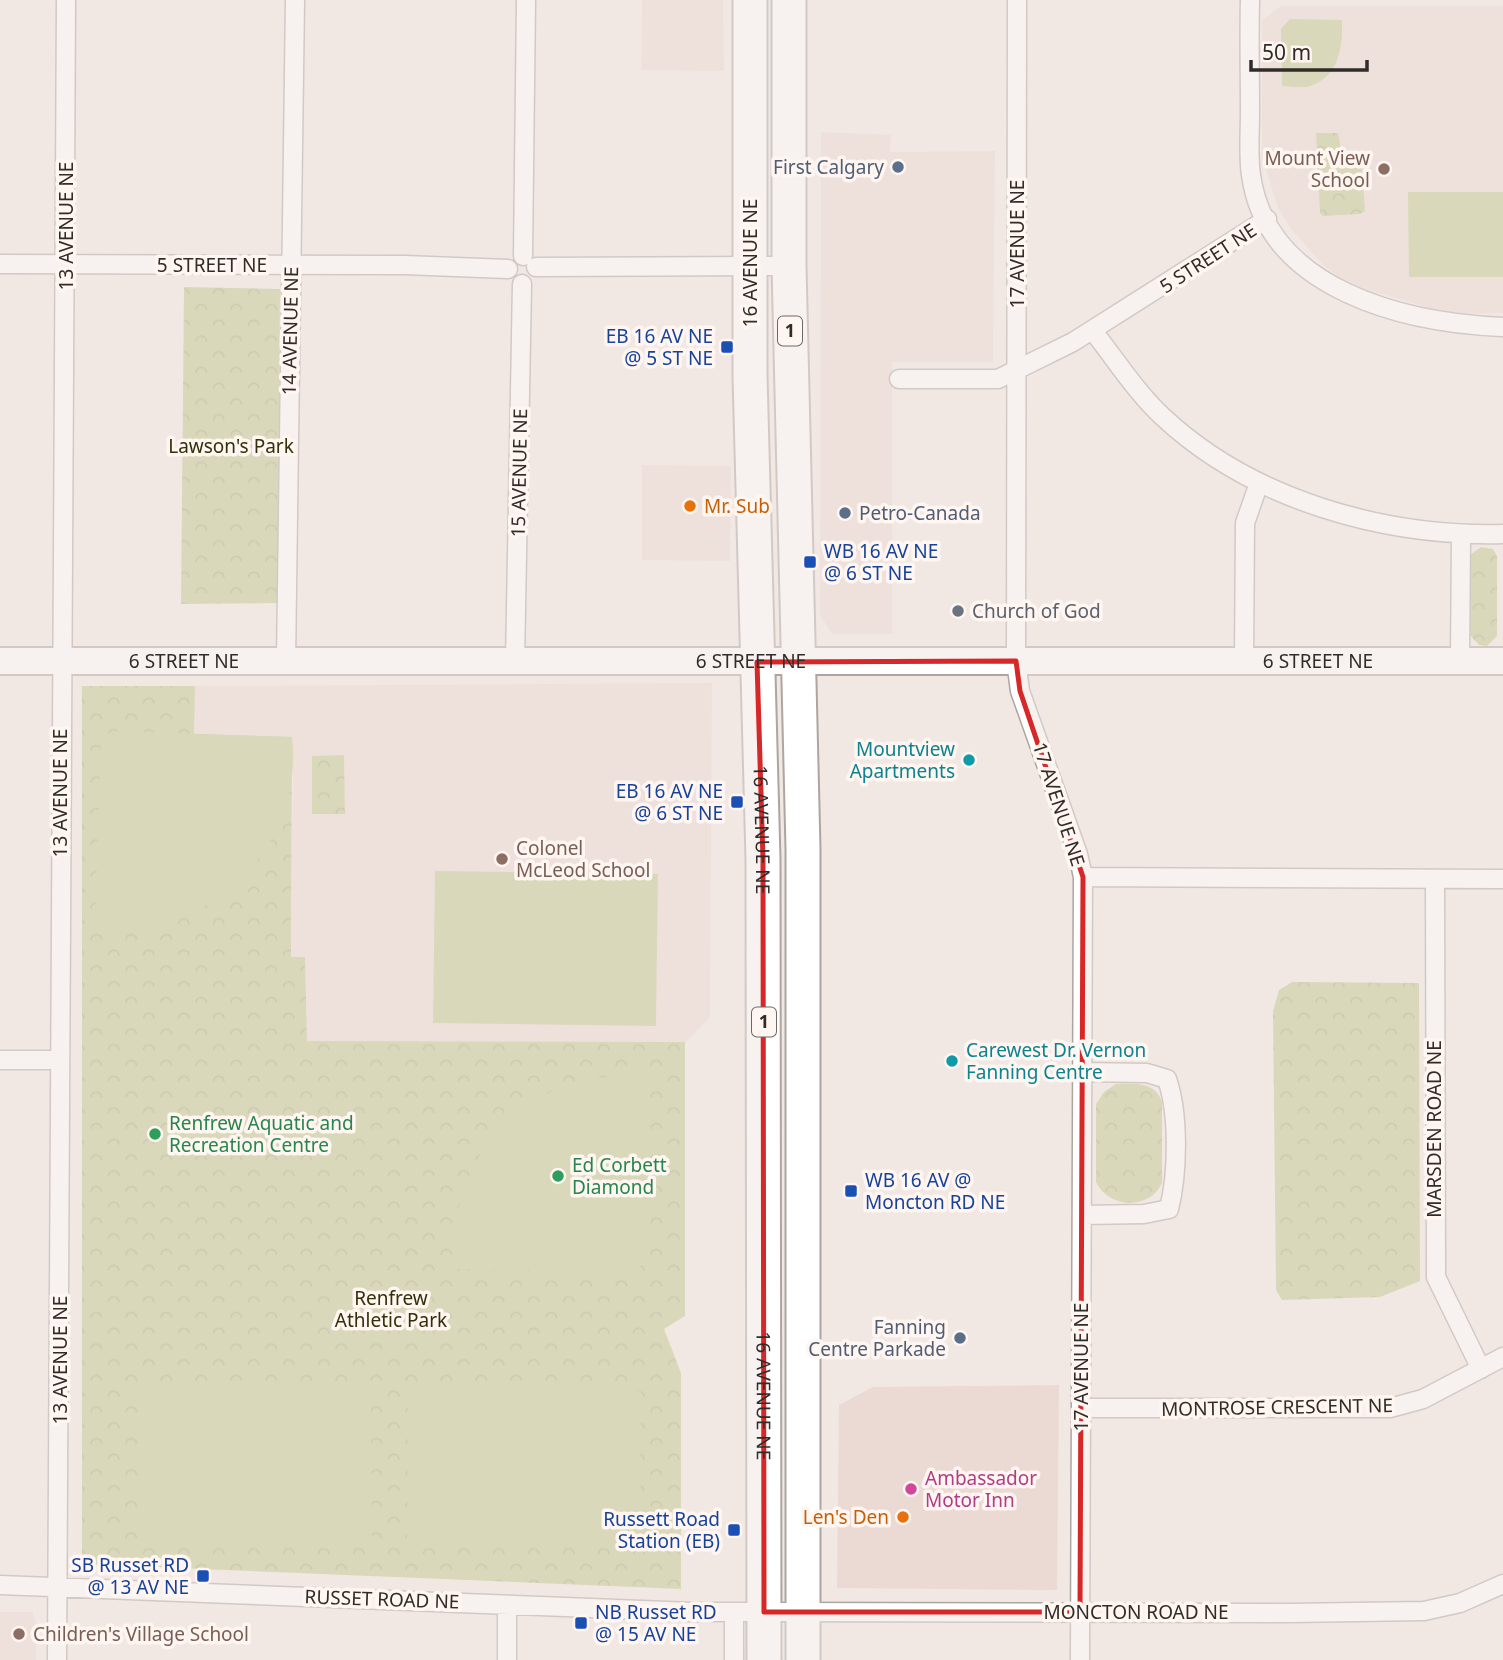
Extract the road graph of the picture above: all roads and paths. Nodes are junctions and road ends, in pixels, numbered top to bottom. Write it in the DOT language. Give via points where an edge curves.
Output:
graph roads {
  1 [pos="66,0"];
  2 [pos="295,0"];
  3 [pos="526,0"];
  4 [pos="750,0"];
  5 [pos="789,0"];
  6 [pos="1017,0"];
  7 [pos="1250,0"];
  8 [pos="1267,219"];
  9 [pos="530,262"];
  10 [pos="0,264"];
  11 [pos="66,264"];
  12 [pos="291,265"];
  13 [pos="750,265"];
  14 [pos="789,266"];
  15 [pos="508,269"];
  16 [pos="522,284"];
  17 [pos="1503,327"];
  18 [pos="1093,331"];
  19 [pos="1017,370"];
  20 [pos="899,379"];
  21 [pos="1259,483"];
  22 [pos="1461,534"];
  23 [pos="1503,534"];
  24 [pos="61,661"];
  25 [pos="1016,661"];
  26 [pos="1244,661"];
  27 [pos="1460,661"];
  28 [pos="1503,661"];
  29 [pos="0,662"];
  30 [pos="286,662"];
  31 [pos="757,662"];
  32 [pos="797,662"];
  33 [pos="515,663"];
  34 [pos="1083,877"];
  35 [pos="1435,879"];
  36 [pos="1503,879"];
  37 [pos="0,1060"];
  38 [pos="59,1060"];
  39 [pos="1082,1072"];
  40 [pos="1082,1215"];
  41 [pos="1503,1357"];
  42 [pos="1481,1368"];
  43 [pos="1081,1408"];
  44 [pos="1503,1584"];
  45 [pos="0,1585"];
  46 [pos="58,1586"];
  47 [pos="508,1605"];
  48 [pos="803,1612"];
  49 [pos="1080,1612"];
  50 [pos="749,1613"];
  51 [pos="57,1660"];
  52 [pos="508,1660"];
  53 [pos="734,1660"];
  54 [pos="764,1660"];
  55 [pos="803,1660"];
  56 [pos="1080,1660"];
  1 -- 11 [label="street, 13 AVENUE NE"];
  2 -- 12 [label="street, 14 AVENUE NE"];
  3 -- 9 [label="street"];
  4 -- 13 [label="highway, 16 AVENUE NE / 1"];
  5 -- 14 [label="highway, 16 AVENUE NE / 1"];
  6 -- 19 [label="street, 17 AVENUE NE"];
  7 -- 8 [label="street" via="1251,177"];
  8 -- 17 [label="street, 5 STREET NE" via="1299,262 1344,293 1401,313"];
  8 -- 18 [label="street, 5 STREET NE"];
  9 -- 13 [label="street"];
  9 -- 15 [label="street" via="515,258"];
  9 -- 16 [label="street" via="533,279"];
  10 -- 11 [label="street, 5 STREET NE"];
  11 -- 12 [label="street, 5 STREET NE"];
  11 -- 24 [label="street, 13 AVENUE NE"];
  12 -- 15 [label="street, 5 STREET NE"];
  12 -- 30 [label="street, 14 AVENUE NE"];
  13 -- 14 [label="street"];
  13 -- 31 [label="highway, 16 AVENUE NE / 1"];
  14 -- 32 [label="highway, 16 AVENUE NE / 1"];
  15 -- 16 [label="street" via="514,281"];
  16 -- 33 [label="street, 15 AVENUE NE"];
  18 -- 19 [label="street, 5 STREET NE"];
  18 -- 21 [label="street" via="1164,419"];
  19 -- 20 [label="street, 5 STREET NE" via="998,379"];
  19 -- 25 [label="street, 17 AVENUE NE"];
  21 -- 22 [label="street" via="1352,517"];
  21 -- 26 [label="street" via="1245,523"];
  22 -- 23 [label="street"];
  22 -- 27 [label="street"];
  24 -- 29 [label="street, 6 STREET NE"];
  24 -- 30 [label="street, 6 STREET NE"];
  24 -- 38 [label="street, 13 AVENUE NE"];
  25 -- 26 [label="street, 6 STREET NE"];
  25 -- 32 [label="street, 6 STREET NE"];
  25 -- 34 [label="street, 17 AVENUE NE" via="1020,691"];
  26 -- 27 [label="street, 6 STREET NE"];
  27 -- 28 [label="street, 6 STREET NE"];
  30 -- 33 [label="street, 6 STREET NE"];
  31 -- 32 [label="street, 6 STREET NE"];
  31 -- 33 [label="street, 6 STREET NE"];
  31 -- 50 [label="highway, 16 AVENUE NE / 1" via="764,859"];
  32 -- 48 [label="highway, 16 AVENUE NE / 1" via="804,861"];
  34 -- 35 [label="street"];
  34 -- 39 [label="street, 17 AVENUE NE"];
  35 -- 36 [label="street"];
  35 -- 42 [label="street, MARSDEN ROAD NE" via="1436,1277"];
  37 -- 38 [label="street"];
  38 -- 46 [label="street, 13 AVENUE NE"];
  39 -- 40 [label="street, 17 AVENUE NE"];
  39 -- 40 [label="street" via="1147,1073 1167,1079 1174,1099 1174,1189 1169,1209"];
  40 -- 43 [label="street, 17 AVENUE NE"];
  41 -- 42 [label="street, MONTROSE CRESCENT NE"];
  42 -- 43 [label="street, MONTROSE CRESCENT NE" via="1423,1399 1390,1408"];
  43 -- 49 [label="street, 17 AVENUE NE"];
  44 -- 49 [label="street, MONCTON ROAD NE" via="1460,1603 1406,1613"];
  45 -- 46 [label="street, RUSSET ROAD NE"];
  46 -- 47 [label="street, RUSSET ROAD NE"];
  46 -- 51 [label="street, 13 AVENUE NE"];
  47 -- 50 [label="street, RUSSET ROAD NE"];
  47 -- 52 [label="street"];
  48 -- 49 [label="street, MONCTON ROAD NE"];
  48 -- 50 [label="street, MONCTON ROAD NE"];
  48 -- 55 [label="highway, 16 AVENUE NE / 1"];
  49 -- 56 [label="street, 17 AVENUE NE"];
  50 -- 53 [label="street"];
  50 -- 54 [label="highway, 16 AVENUE NE / 1"];
}
